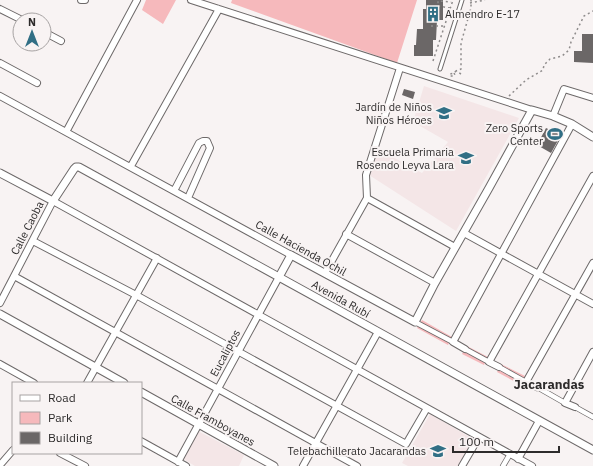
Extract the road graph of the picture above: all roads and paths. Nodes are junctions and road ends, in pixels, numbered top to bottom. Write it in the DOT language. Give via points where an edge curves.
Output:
graph roads {
  1 [pos="81,0"];
  2 [pos="85,0"];
  3 [pos="137,0"];
  4 [pos="191,0"];
  5 [pos="462,0"];
  6 [pos="471,0"];
  7 [pos="485,0"];
  8 [pos="452,1"];
  9 [pos="470,3"];
  10 [pos="450,8"];
  11 [pos="0,9"];
  12 [pos="219,9"];
  13 [pos="593,11"];
  14 [pos="12,15"];
  15 [pos="432,26"];
  16 [pos="444,26"];
  17 [pos="52,36"];
  18 [pos="61,41"];
  19 [pos="433,61"];
  20 [pos="0,63"];
  21 [pos="400,68"];
  22 [pos="440,69"];
  23 [pos="456,71"];
  24 [pos="454,73"];
  25 [pos="461,74"];
  26 [pos="37,83"];
  27 [pos="0,96"];
  28 [pos="593,98"];
  29 [pos="503,102"];
  30 [pos="532,110"];
  31 [pos="554,116"];
  32 [pos="572,124"];
  33 [pos="66,132"];
  34 [pos="593,137"];
  35 [pos="131,166"];
  36 [pos="79,167"];
  37 [pos="0,173"];
  38 [pos="593,176"];
  39 [pos="174,191"];
  40 [pos="188,198"];
  41 [pos="367,198"];
  42 [pos="53,201"];
  43 [pos="464,233"];
  44 [pos="346,234"];
  45 [pos="33,241"];
  46 [pos="455,247"];
  47 [pos="501,254"];
  48 [pos="291,255"];
  49 [pos="157,258"];
  50 [pos="593,263"];
  51 [pos="325,273"];
  52 [pos="539,274"];
  53 [pos="14,276"];
  54 [pos="279,277"];
  55 [pos="435,283"];
  56 [pos="576,294"];
  57 [pos="136,295"];
  58 [pos="0,303"];
  59 [pos="593,304"];
  60 [pos="0,314"];
  61 [pos="258,314"];
  62 [pos="415,322"];
  63 [pos="116,332"];
  64 [pos="378,332"];
  65 [pos="453,342"];
  66 [pos="465,349"];
  67 [pos="238,351"];
  68 [pos="593,352"];
  69 [pos="490,362"];
  70 [pos="0,364"];
  71 [pos="96,367"];
  72 [pos="499,367"];
  73 [pos="357,369"];
  74 [pos="32,382"];
  75 [pos="88,382"];
  76 [pos="122,382"];
  77 [pos="526,382"];
  78 [pos="537,387"];
  79 [pos="218,389"];
  80 [pos="142,393"];
  81 [pos="565,403"];
  82 [pos="337,406"];
  83 [pos="427,408"];
  84 [pos="575,408"];
  85 [pos="593,417"];
  86 [pos="539,421"];
  87 [pos="199,424"];
  88 [pos="479,437"];
  89 [pos="142,442"];
  90 [pos="316,443"];
  91 [pos="593,450"];
  92 [pos="12,451"];
  93 [pos="62,454"];
  94 [pos="510,454"];
  95 [pos="518,459"];
  96 [pos="178,462"];
  97 [pos="0,465"];
  98 [pos="84,466"];
  99 [pos="186,466"];
  100 [pos="274,466"];
  101 [pos="303,466"];
  102 [pos="357,466"];
  103 [pos="462,466"];
  104 [pos="503,466"];
  105 [pos="532,466"];
  1 -- 2 [label="street"];
  3 -- 33 [label="street"];
  4 -- 12 [label="street"];
  5 -- 22 [label="lane"];
  6 -- 9 [label="path"];
  7 -- 9 [label="path"];
  8 -- 10 [label="path"];
  8 -- 10 [label="path" via="438,1 438,6"];
  9 -- 23 [label="path" via="471,8 461,43 461,69"];
  10 -- 16 [label="path"];
  11 -- 14 [label="street"];
  12 -- 21 [label="street"];
  12 -- 35 [label="street"];
  13 -- 29 [label="path" via="584,16 569,50 562,56 550,59 543,70 526,80"];
  15 -- 16 [label="path"];
  16 -- 19 [label="path"];
  17 -- 18 [label="street"];
  20 -- 26 [label="street"];
  21 -- 29 [label="street"];
  21 -- 41 [label="street" via="366,175"];
  23 -- 24 [label="path"];
  23 -- 25 [label="path"];
  27 -- 33 [label="street, Calle Hacienda Ochil"];
  28 -- 31 [label="street" via="564,89"];
  29 -- 30 [label="street"];
  30 -- 31 [label="street"];
  30 -- 43 [label="street"];
  31 -- 32 [label="street"];
  32 -- 34 [label="street"];
  32 -- 47 [label="street"];
  33 -- 35 [label="street, Calle Hacienda Ochil"];
  35 -- 39 [label="street, Calle Hacienda Ochil"];
  36 -- 42 [label="street, Calle Caoba" via="74,169"];
  36 -- 54 [label="street, Avenida Rubí"];
  37 -- 42 [label="street"];
  38 -- 52 [label="street"];
  39 -- 40 [label="street, Calle Hacienda Ochil"];
  39 -- 40 [label="street" via="200,143 207,142 210,148"];
  40 -- 48 [label="street, Calle Hacienda Ochil"];
  41 -- 44 [label="street"];
  41 -- 46 [label="street"];
  42 -- 45 [label="street, Calle Caoba"];
  42 -- 49 [label="street"];
  43 -- 46 [label="street"];
  43 -- 47 [label="street"];
  44 -- 51 [label="street"];
  44 -- 55 [label="street"];
  45 -- 53 [label="street, Calle Caoba"];
  45 -- 57 [label="street"];
  46 -- 55 [label="street"];
  47 -- 52 [label="street"];
  47 -- 65 [label="street"];
  48 -- 51 [label="street, Calle Hacienda Ochil"];
  48 -- 54 [label="street, Eucaliptos"];
  49 -- 57 [label="street"];
  49 -- 61 [label="street"];
  50 -- 56 [label="street"];
  51 -- 62 [label="street, Calle Hacienda Ochil"];
  52 -- 56 [label="street"];
  52 -- 69 [label="street"];
  53 -- 58 [label="street, Calle Caoba"];
  53 -- 63 [label="street"];
  54 -- 61 [label="street, Eucaliptos"];
  54 -- 64 [label="street, Avenida Rubí"];
  55 -- 62 [label="street"];
  56 -- 59 [label="street"];
  56 -- 77 [label="street"];
  57 -- 63 [label="street"];
  57 -- 67 [label="street"];
  60 -- 71 [label="street"];
  61 -- 67 [label="street, Eucaliptos"];
  61 -- 73 [label="street"];
  62 -- 65 [label="street, Calle Hacienda Ochil"];
  63 -- 71 [label="street"];
  63 -- 79 [label="street"];
  64 -- 73 [label="street"];
  64 -- 86 [label="street, Avenida Rubí"];
  65 -- 66 [label="street, Calle Hacienda Ochil"];
  66 -- 69 [label="street, Calle Hacienda Ochil"];
  67 -- 79 [label="street, Eucaliptos"];
  67 -- 82 [label="street"];
  68 -- 81 [label="street"];
  69 -- 72 [label="street, Calle Hacienda Ochil"];
  70 -- 74 [label="street"];
  71 -- 75 [label="street"];
  71 -- 76 [label="street"];
  72 -- 77 [label="street, Calle Hacienda Ochil"];
  73 -- 82 [label="street"];
  73 -- 83 [label="street"];
  77 -- 78 [label="street, Calle Hacienda Ochil"];
  78 -- 81 [label="street, Calle Hacienda Ochil"];
  79 -- 87 [label="street, Eucaliptos"];
  79 -- 90 [label="street"];
  80 -- 87 [label="street, Calle Framboyanes"];
  81 -- 84 [label="street, Calle Hacienda Ochil"];
  82 -- 83 [label="street" via="406,444"];
  82 -- 90 [label="street"];
  83 -- 88 [label="street"];
  84 -- 85 [label="street, Calle Hacienda Ochil"];
  86 -- 91 [label="street, Avenida Rubí"];
  86 -- 95 [label="street"];
  87 -- 96 [label="street, Eucaliptos"];
  87 -- 100 [label="street, Calle Framboyanes"];
  88 -- 94 [label="street"];
  88 -- 103 [label="street"];
  89 -- 96 [label="street"];
  90 -- 101 [label="street"];
  90 -- 102 [label="street"];
  92 -- 97 [label="street"];
  93 -- 98 [label="street"];
  94 -- 95 [label="street"];
  94 -- 104 [label="street"];
  95 -- 105 [label="street"];
  96 -- 99 [label="street"];
}
